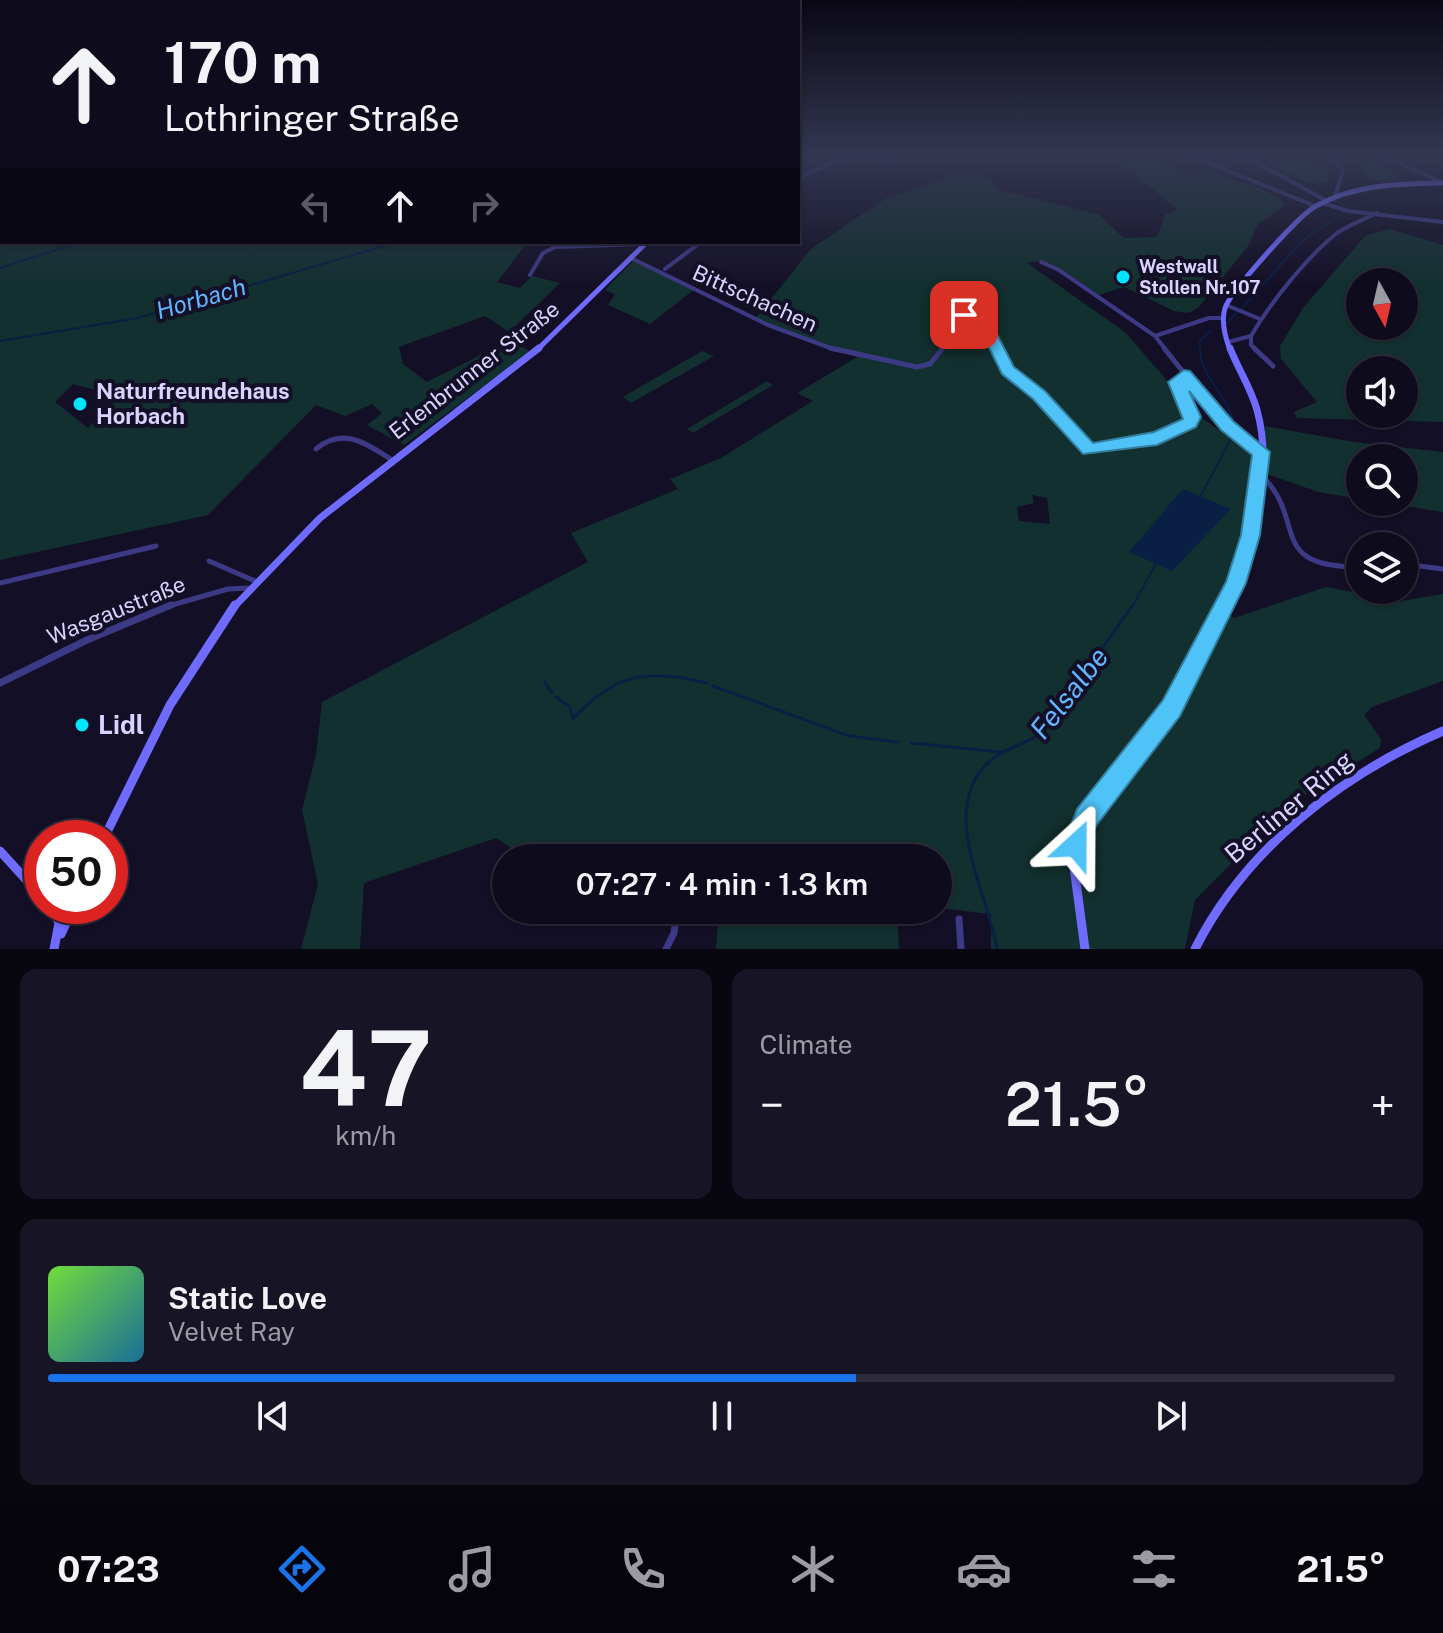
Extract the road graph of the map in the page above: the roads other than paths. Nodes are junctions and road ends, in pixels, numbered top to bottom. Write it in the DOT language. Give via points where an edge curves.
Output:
graph roads {
  1 [pos="1301,200"];
  2 [pos="1328,201"];
  3 [pos="1315,206"];
  4 [pos="1377,213"];
  5 [pos="1443,222"];
  6 [pos="623,244"];
  7 [pos="645,244"];
  8 [pos="698,244"];
  9 [pos="631,258"];
  10 [pos="1041,262"];
  11 [pos="665,269"];
  12 [pos="530,275"];
  13 [pos="1226,305"];
  14 [pos="1222,318"];
  15 [pos="1260,319"];
  16 [pos="1155,336"];
  17 [pos="1251,336"];
  18 [pos="1228,342"];
  19 [pos="1273,366"];
  20 [pos="1184,375"];
  21 [pos="316,449"];
  22 [pos="1261,452"];
  23 [pos="392,460"];
  24 [pos="1259,474"];
  25 [pos="156,546"];
  26 [pos="209,561"];
  27 [pos="1418,566"];
  28 [pos="1346,567"];
  29 [pos="1443,569"];
  30 [pos="0,583"];
  31 [pos="253,585"];
  32 [pos="0,683"];
  33 [pos="1443,731"];
  34 [pos="113,820"];
  35 [pos="0,851"];
  36 [pos="24,877"];
  37 [pos="959,919"];
  38 [pos="55,924"];
  39 [pos="65,924"];
  40 [pos="675,924"];
  41 [pos="56,944"];
  42 [pos="666,949"];
  43 [pos="961,949"];
  44 [pos="1085,949"];
  45 [pos="1195,949"];
  1 -- 3 [label="street"];
  2 -- 3 [label="main road"];
  2 -- 4 [label="street" via="1348,211"];
  3 -- 13 [label="main road"];
  4 -- 5 [label="street"];
  4 -- 15 [label="street" via="1335,235"];
  6 -- 12 [label="street" via="555,247 543,253"];
  7 -- 9 [label="main road, Erlenbrunner Straße"];
  8 -- 11 [label="street"];
  9 -- 20 [label="street, Bittschachen" via="794,336 890,363 930,364 950,339 956,318 977,316 1007,370 1092,451 1157,438 1190,423 1177,382"];
  9 -- 23 [label="main road, Erlenbrunner Straße" via="541,346"];
  10 -- 16 [label="street"];
  13 -- 14 [label="main road"];
  13 -- 15 [label="street"];
  14 -- 16 [label="street"];
  14 -- 18 [label="main road"];
  15 -- 17 [label="street"];
  16 -- 20 [label="street"];
  17 -- 18 [label="street"];
  17 -- 19 [label="street" via="1251,345"];
  18 -- 22 [label="main road" via="1256,405"];
  20 -- 22 [label="street" via="1227,426"];
  21 -- 23 [label="street, Erlenbrunner Straße" via="329,438 348,436"];
  22 -- 24 [label="main road"];
  23 -- 31 [label="main road, Erlenbrunner Straße" via="312,524"];
  24 -- 28 [label="street" via="1275,486 1286,529 1305,556 1324,566"];
  24 -- 44 [label="main road" via="1239,576 1165,717 1080,831 1075,873"];
  25 -- 30 [label="street"];
  26 -- 31 [label="street, Wasgaustraße"];
  27 -- 29 [label="street"];
  31 -- 32 [label="street, Wasgaustraße" via="213,592 105,632"];
  31 -- 34 [label="main road, Erlenbrunner Straße" via="172,698"];
  33 -- 45 [label="main road, Berliner Ring" via="1370,766 1305,816 1228,889"];
  35 -- 36 [label="main road"];
  37 -- 43 [label="street"];
  38 -- 41 [label="main road"];
  39 -- 41 [label="main road"];
  40 -- 42 [label="street"];
}
